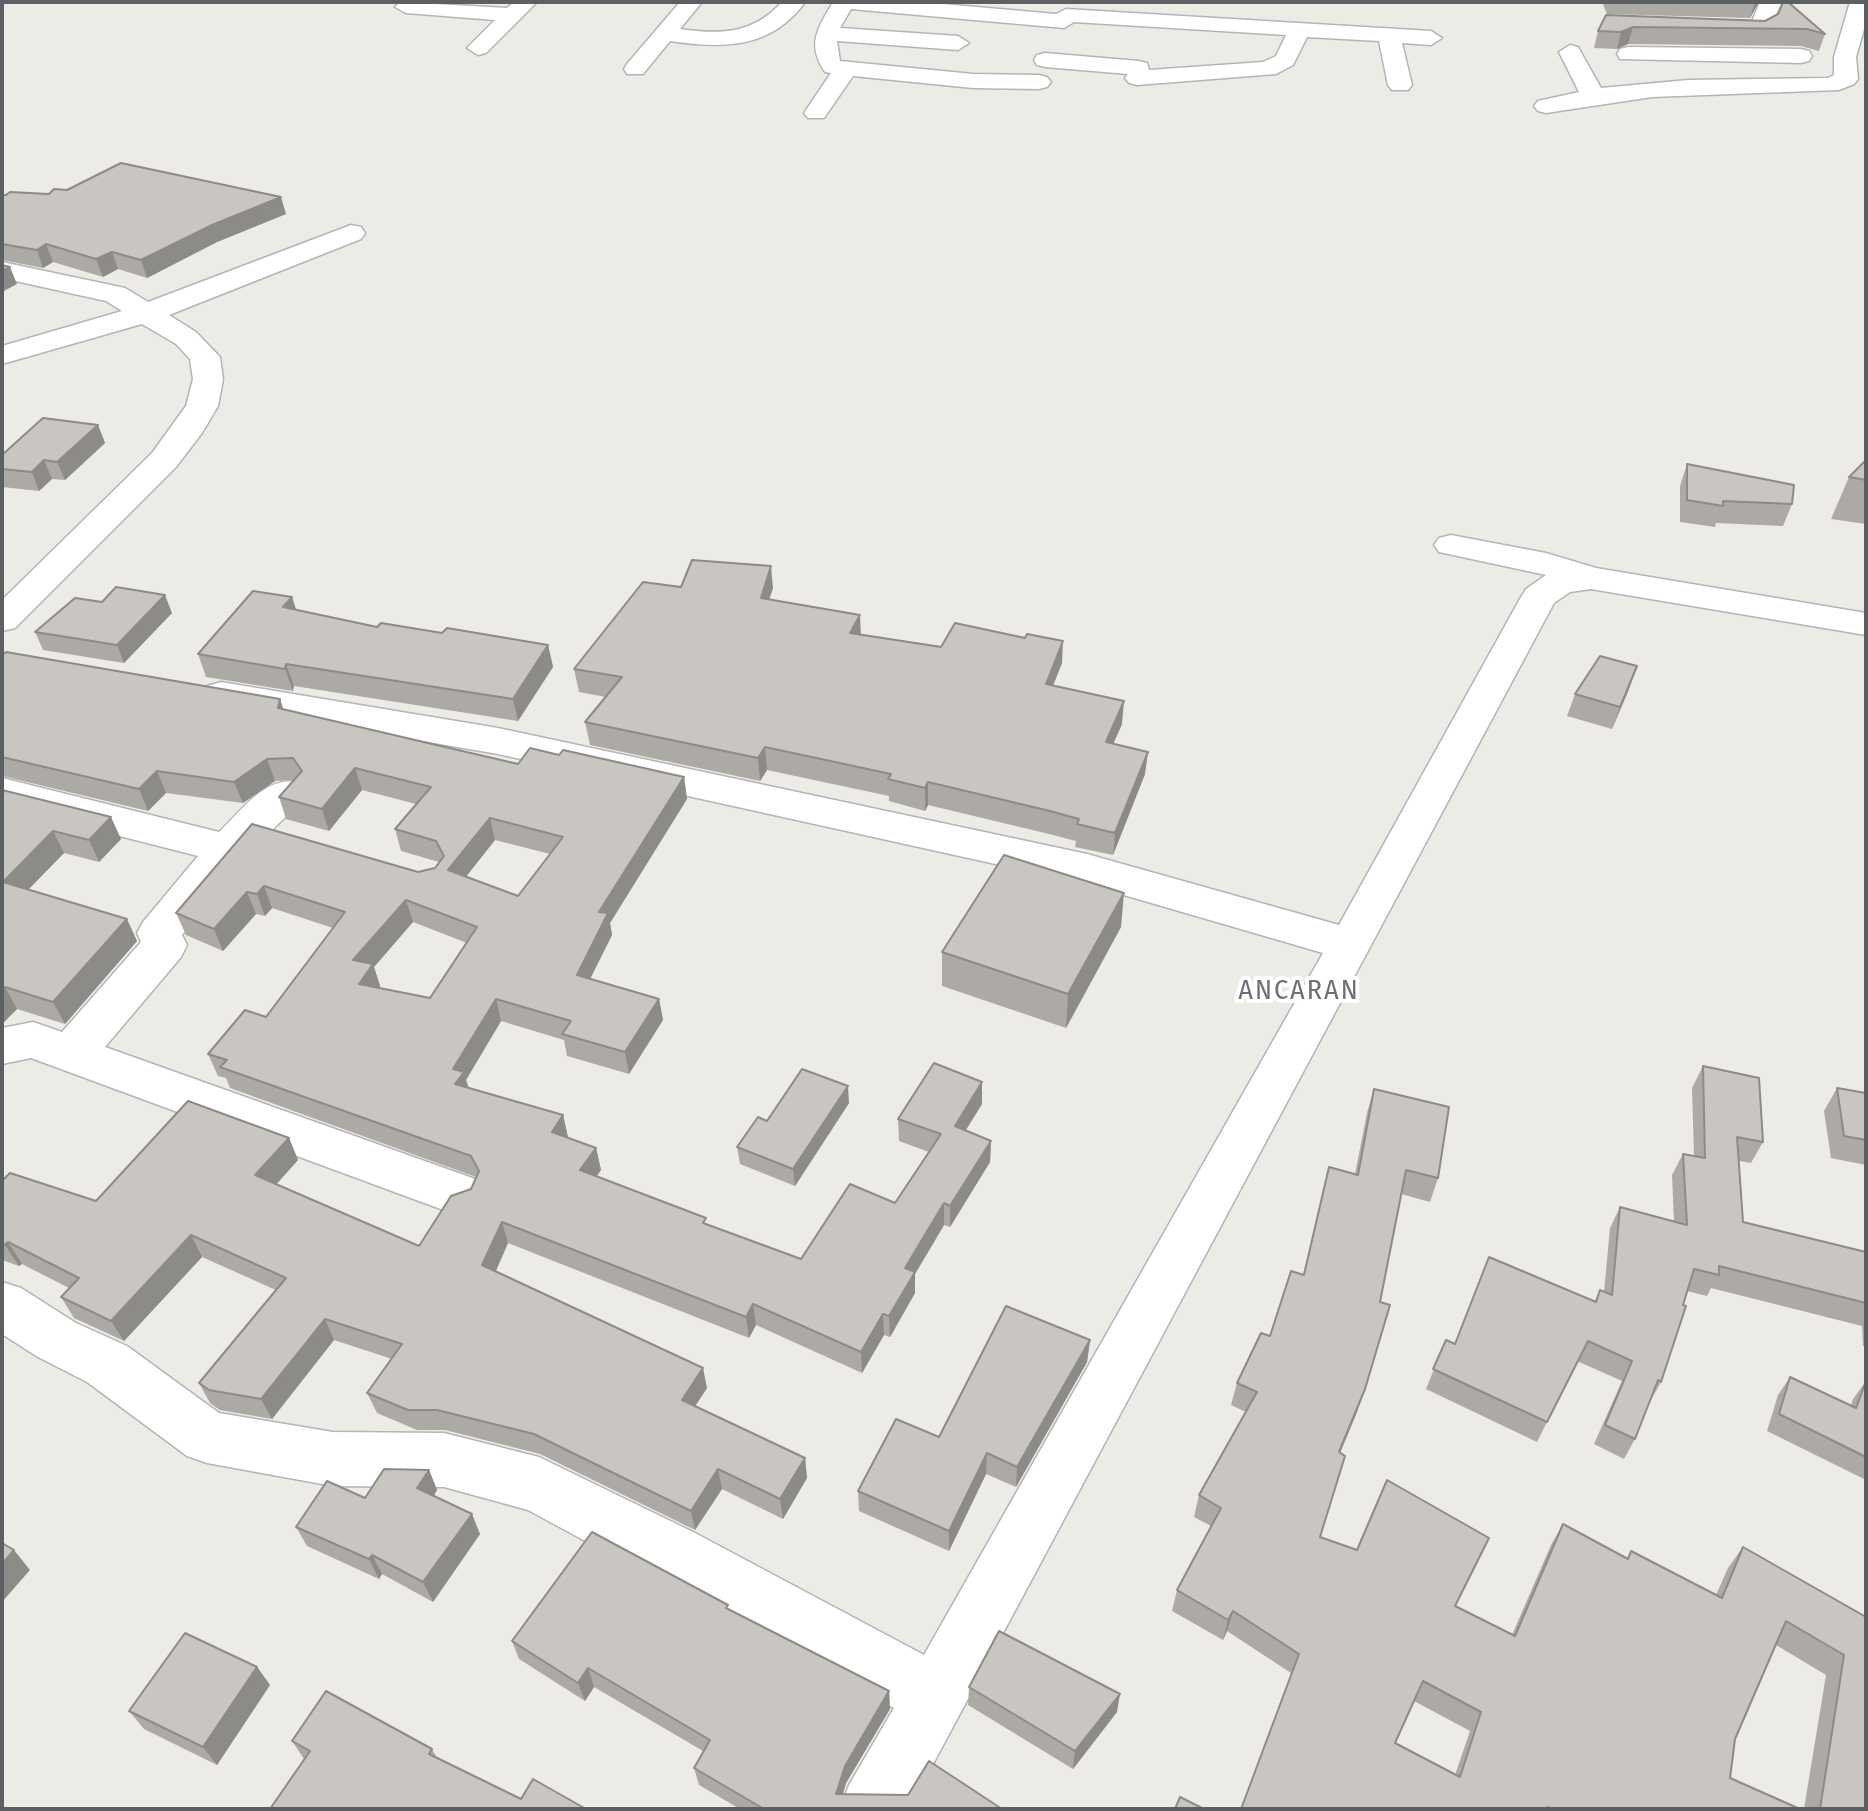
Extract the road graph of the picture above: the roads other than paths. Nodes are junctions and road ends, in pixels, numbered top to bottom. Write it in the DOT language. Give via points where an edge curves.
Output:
graph roads {
  1 [pos="691,2"];
  2 [pos="794,2"];
  3 [pos="846,2"];
  4 [pos="1771,2"];
  5 [pos="1863,6"];
  6 [pos="406,7"];
  7 [pos="520,8"];
  8 [pos="1067,13"];
  9 [pos="973,14"];
  10 [pos="1156,20"];
  11 [pos="1687,21"];
  12 [pos="1300,29"];
  13 [pos="664,33"];
  14 [pos="1860,33"];
  15 [pos="825,34"];
  16 [pos="1389,35"];
  17 [pos="457,37"];
  18 [pos="1431,38"];
  19 [pos="958,43"];
  20 [pos="1193,53"];
  21 [pos="1855,59"];
  22 [pos="1285,60"];
  23 [pos="1635,66"];
  24 [pos="635,69"];
  25 [pos="846,69"];
  26 [pos="941,77"];
  27 [pos="1039,79"];
  28 [pos="973,81"];
  29 [pos="1136,82"];
  30 [pos="1400,85"];
  31 [pos="1647,88"];
  32 [pos="1592,94"];
  33 [pos="1546,106"];
  34 [pos="351,233"];
  35 [pos="2,270"];
  36 [pos="134,305"];
  37 [pos="2,355"];
  38 [pos="1451,545"];
  39 [pos="1591,578"];
  40 [pos="2,620"];
  41 [pos="1866,624"];
  42 [pos="189,688"];
  43 [pos="2,792"];
  44 [pos="285,793"];
  45 [pos="240,838"];
  46 [pos="297,838"];
  47 [pos="1351,945"];
  48 [pos="2,1046"];
  49 [pos="71,1054"];
  50 [pos="457,1194"];
  51 [pos="2,1305"];
  52 [pos="936,1696"];
  53 [pos="873,1809"];
  1 -- 13 [label="street"];
  2 -- 13 [label="street" via="777,22 753,37"];
  3 -- 9 [label="street"];
  3 -- 15 [label="street"];
  4 -- 11 [label="street" via="1760,28"];
  5 -- 14 [label="street"];
  6 -- 7 [label="street"];
  7 -- 17 [label="street" via="482,44"];
  8 -- 9 [label="street"];
  8 -- 10 [label="street"];
  8 -- 27 [label="street"];
  9 -- 19 [label="street"];
  10 -- 12 [label="street"];
  10 -- 29 [label="street"];
  12 -- 16 [label="street"];
  12 -- 22 [label="street"];
  13 -- 24 [label="street"];
  14 -- 21 [label="street"];
  15 -- 19 [label="street"];
  15 -- 25 [label="street" via="827,61"];
  16 -- 18 [label="street"];
  16 -- 30 [label="street"];
  19 -- 26 [label="street"];
  20 -- 22 [label="street"];
  21 -- 23 [label="street" via="1628,54"];
  21 -- 31 [label="street" via="1846,79 1831,85"];
  22 -- 29 [label="street" via="1268,69"];
  23 -- 31 [label="street"];
  23 -- 32 [label="street" via="1574,59"];
  25 -- 26 [label="street"];
  25 -- 28 [label="street" via="821,106"];
  26 -- 28 [label="street"];
  27 -- 28 [label="street"];
  27 -- 29 [label="street"];
  31 -- 32 [label="street"];
  32 -- 33 [label="street"];
  34 -- 36 [label="street"];
  35 -- 36 [label="street"];
  36 -- 37 [label="street"];
  36 -- 40 [label="street" via="186,338 205,357 208,379 202,406 164,460"];
  38 -- 39 [label="street"];
  39 -- 41 [label="street"];
  39 -- 47 [label="street" via="1559,583 1539,597"];
  42 -- 47 [label="street" via="498,741 1072,865"];
  43 -- 45 [label="street"];
  44 -- 45 [label="street"];
  45 -- 46 [label="street"];
  45 -- 49 [label="street" via="161,930 165,945"];
  47 -- 52 [label="street"];
  48 -- 49 [label="street" via="33,1040"];
  49 -- 50 [label="street"];
  51 -- 52 [label="street" via="107,1364 207,1437 333,1459 444,1460 539,1485"];
  52 -- 53 [label="street"];
}
